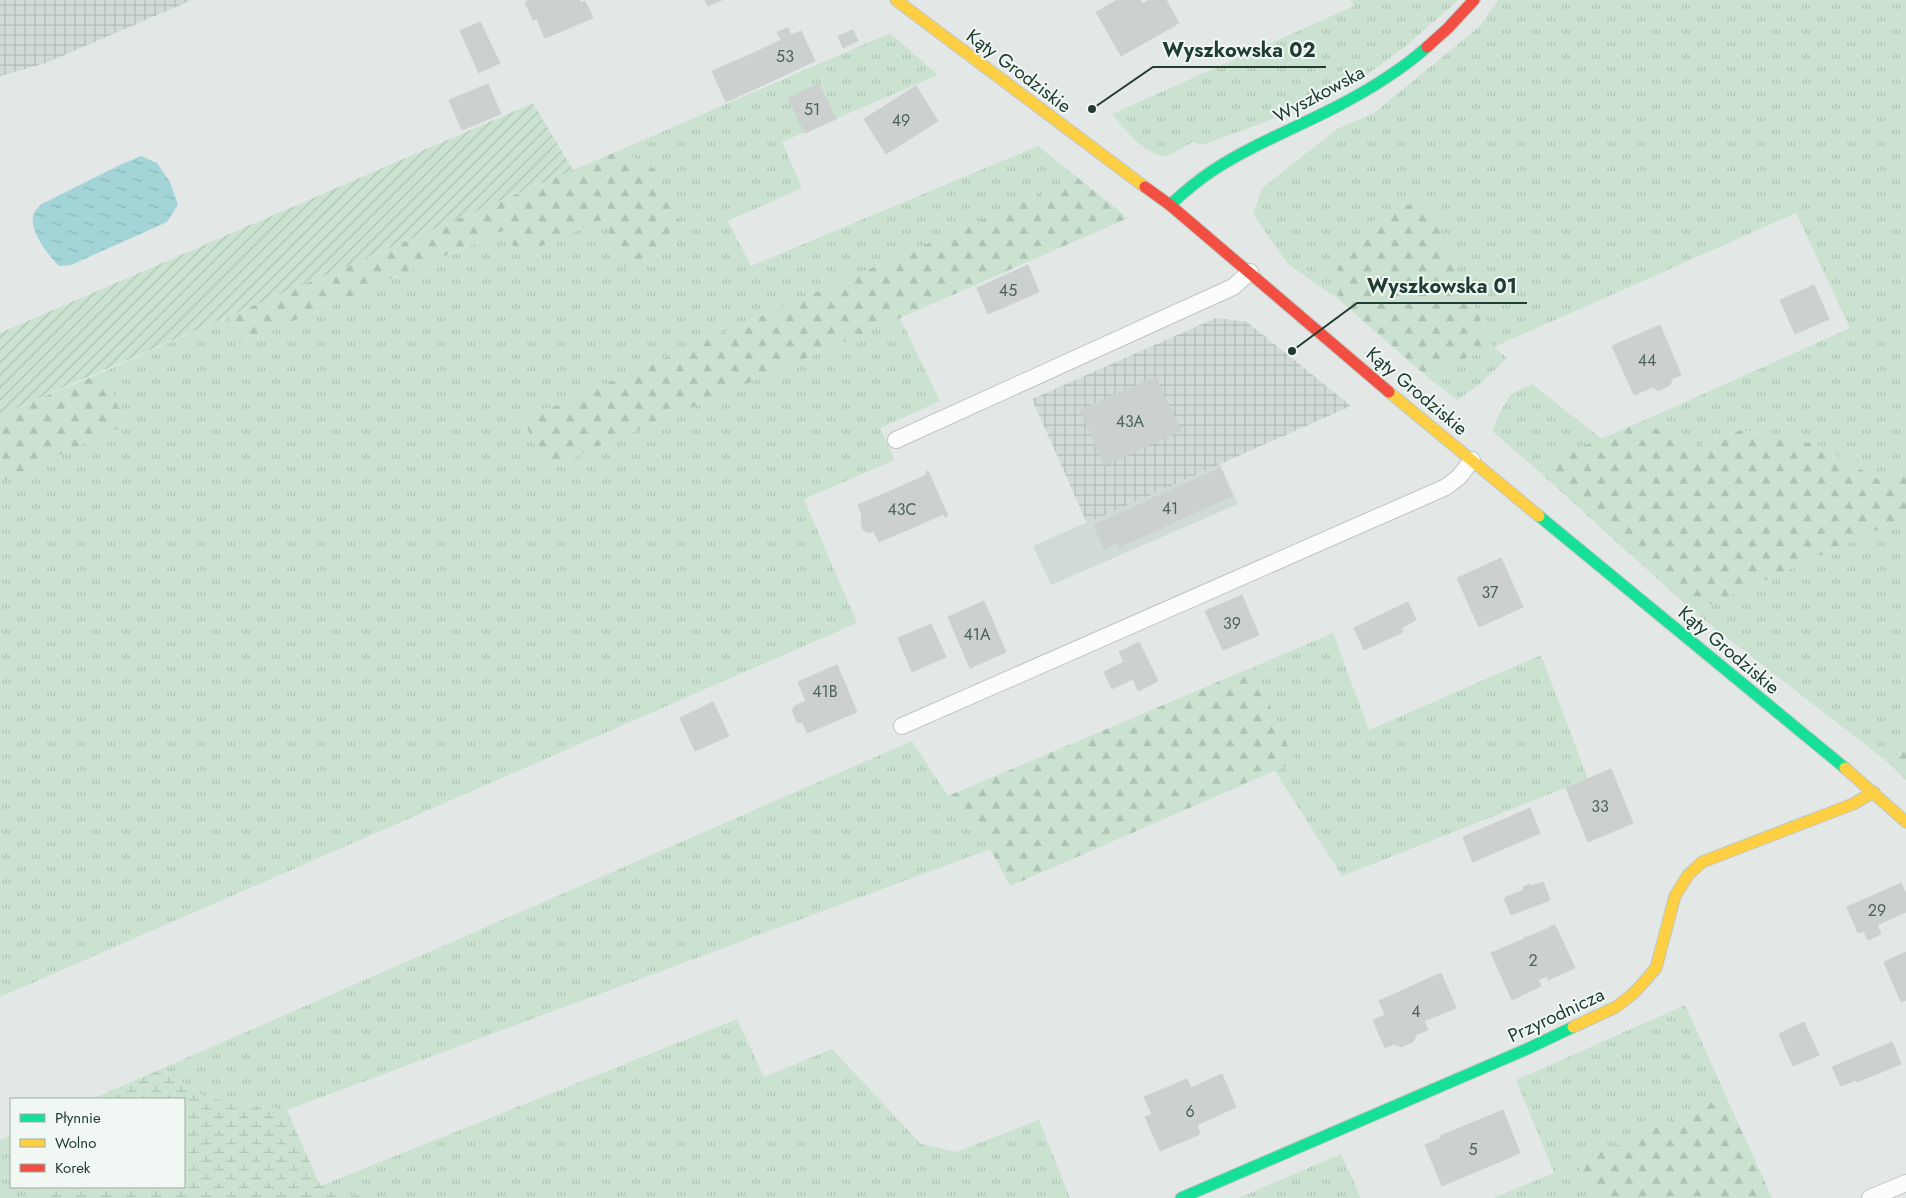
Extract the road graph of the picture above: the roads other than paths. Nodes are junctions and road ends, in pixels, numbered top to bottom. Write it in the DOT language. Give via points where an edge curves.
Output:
graph roads {
  1 [pos="896,0"];
  2 [pos="1474,0"];
  3 [pos="1170,205"];
  4 [pos="1250,272"];
  5 [pos="896,440"];
  6 [pos="1472,460"];
  7 [pos="902,726"];
  8 [pos="1874,792"];
  9 [pos="1906,822"];
  10 [pos="1906,1183"];
  11 [pos="1181,1198"];
  12 [pos="1870,1198"];
  1 -- 3 [label="street, Kąty Grodziskie"];
  2 -- 3 [label="street, Wyszkowska" via="1411,61 1358,96 1214,170"];
  3 -- 4 [label="street, Kąty Grodziskie"];
  4 -- 5 [label="lane" via="1232,288"];
  4 -- 6 [label="street, Kąty Grodziskie"];
  6 -- 7 [label="lane" via="1446,487"];
  6 -- 8 [label="street, Kąty Grodziskie"];
  8 -- 9 [label="street, Kąty Grodziskie"];
  8 -- 11 [label="street, Przyrodnicza" via="1853,804 1702,862 1688,875 1675,896 1656,968 1635,992 1616,1007"];
  10 -- 12 [label="lane"];
}
